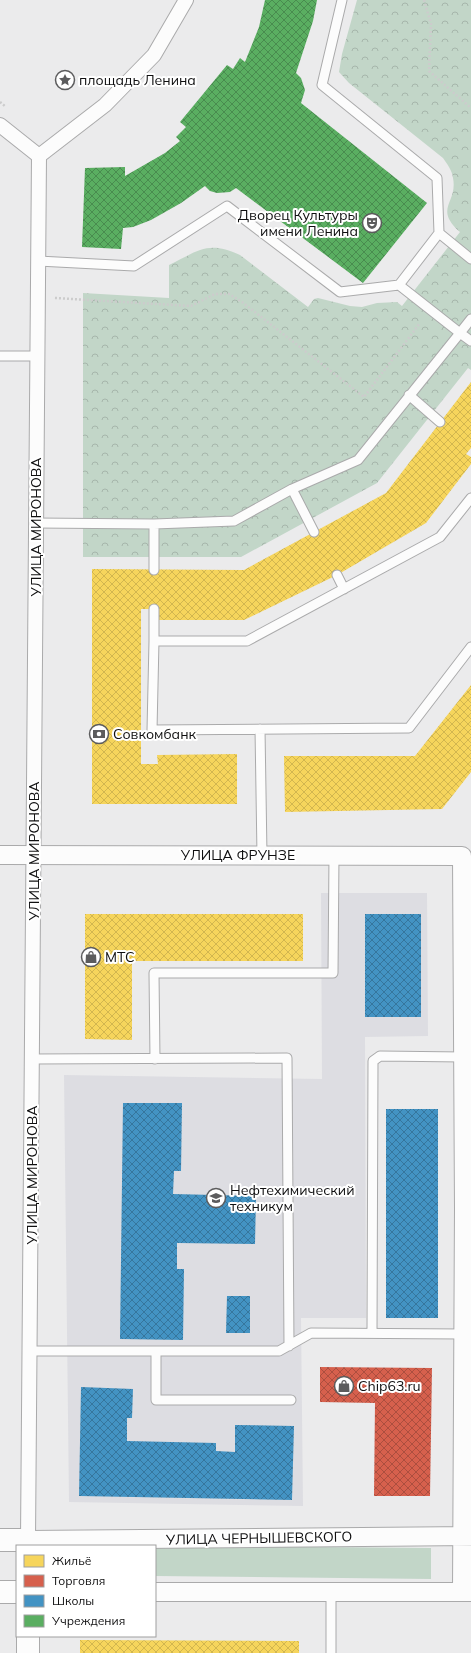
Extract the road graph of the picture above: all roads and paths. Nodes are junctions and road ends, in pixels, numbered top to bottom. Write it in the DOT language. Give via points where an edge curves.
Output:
graph roads {
  1 [pos="186,0"];
  2 [pos="342,0"];
  3 [pos="424,0"];
  4 [pos="471,108"];
  5 [pos="0,125"];
  6 [pos="39,156"];
  7 [pos="439,233"];
  8 [pos="471,259"];
  9 [pos="38,262"];
  10 [pos="399,285"];
  11 [pos="38,297"];
  12 [pos="430,310"];
  13 [pos="471,319"];
  14 [pos="460,333"];
  15 [pos="471,341"];
  16 [pos="0,356"];
  17 [pos="37,356"];
  18 [pos="409,395"];
  19 [pos="440,422"];
  20 [pos="292,489"];
  21 [pos="471,498"];
  22 [pos="36,522"];
  23 [pos="154,524"];
  24 [pos="314,532"];
  25 [pos="154,570"];
  26 [pos="337,576"];
  27 [pos="344,589"];
  28 [pos="154,609"];
  29 [pos="154,641"];
  30 [pos="471,647"];
  31 [pos="260,729"];
  32 [pos="466,850"];
  33 [pos="0,855"];
  34 [pos="34,855"];
  35 [pos="262,855"];
  36 [pos="334,855"];
  37 [pos="463,1057"];
  38 [pos="32,1059"];
  39 [pos="155,1059"];
  40 [pos="468,1209"];
  41 [pos="372,1333"];
  42 [pos="463,1334"];
  43 [pos="289,1346"];
  44 [pos="30,1351"];
  45 [pos="156,1351"];
  46 [pos="292,1400"];
  47 [pos="466,1536"];
  48 [pos="0,1540"];
  49 [pos="28,1543"];
  50 [pos="0,1592"];
  51 [pos="16,1592"];
  52 [pos="156,1592"];
  53 [pos="331,1592"];
  54 [pos="466,1592"];
  55 [pos="28,1637"];
  56 [pos="28,1653"];
  57 [pos="331,1653"];
  1 -- 6 [label="street" via="154,55 105,105"];
  2 -- 7 [label="lane" via="322,85 437,178"];
  3 -- 4 [label="path" via="431,24 429,71"];
  5 -- 6 [label="street"];
  6 -- 9 [label="street, УЛИЦА МИРОНОВА"];
  7 -- 8 [label="lane"];
  7 -- 10 [label="lane"];
  9 -- 10 [label="lane" via="134,266 227,206 340,292"];
  9 -- 11 [label="street, УЛИЦА МИРОНОВА"];
  10 -- 12 [label="lane"];
  11 -- 12 [label="path" via="191,306 215,294 229,294 364,397"];
  11 -- 17 [label="street, УЛИЦА МИРОНОВА"];
  12 -- 14 [label="lane"];
  13 -- 14 [label="lane"];
  14 -- 15 [label="lane"];
  14 -- 18 [label="lane"];
  16 -- 17 [label="lane"];
  17 -- 22 [label="street, УЛИЦА МИРОНОВА"];
  18 -- 19 [label="lane"];
  18 -- 20 [label="lane" via="358,460"];
  20 -- 23 [label="lane" via="234,521"];
  20 -- 24 [label="lane"];
  21 -- 27 [label="lane" via="440,537"];
  22 -- 23 [label="lane"];
  22 -- 34 [label="street, УЛИЦА МИРОНОВА"];
  23 -- 25 [label="lane"];
  26 -- 27 [label="lane"];
  27 -- 29 [label="lane" via="247,641"];
  28 -- 29 [label="lane"];
  29 -- 31 [label="lane" via="152,730"];
  30 -- 31 [label="lane" via="408,728"];
  31 -- 35 [label="lane"];
  32 -- 36 [label="street, УЛИЦА ФРУНЗЕ"];
  32 -- 37 [label="street"];
  33 -- 34 [label="street, УЛИЦА ФРУНЗЕ"];
  34 -- 35 [label="street, УЛИЦА ФРУНЗЕ"];
  34 -- 38 [label="street, УЛИЦА МИРОНОВА"];
  35 -- 36 [label="street, УЛИЦА ФРУНЗЕ"];
  36 -- 39 [label="lane" via="334,974 154,973"];
  37 -- 40 [label="street"];
  37 -- 41 [label="lane" via="380,1056 373,1061"];
  38 -- 39 [label="lane"];
  38 -- 44 [label="street, УЛИЦА МИРОНОВА"];
  39 -- 43 [label="lane" via="287,1058"];
  40 -- 42 [label="street"];
  41 -- 42 [label="lane"];
  41 -- 43 [label="lane" via="311,1333"];
  42 -- 47 [label="street"];
  43 -- 45 [label="lane" via="279,1351"];
  44 -- 45 [label="lane"];
  44 -- 49 [label="street, УЛИЦА МИРОНОВА"];
  45 -- 46 [label="lane" via="156,1400"];
  47 -- 49 [label="street, УЛИЦА ЧЕРНЫШЕВСКОГО"];
  47 -- 54 [label="street"];
  48 -- 49 [label="main road, УЛИЦА ЧЕРНЫШЕВСКОГО"];
  50 -- 51 [label="main road"];
  52 -- 53 [label="street"];
  53 -- 54 [label="street"];
  53 -- 57 [label="lane"];
  55 -- 56 [label="main road"];
}
